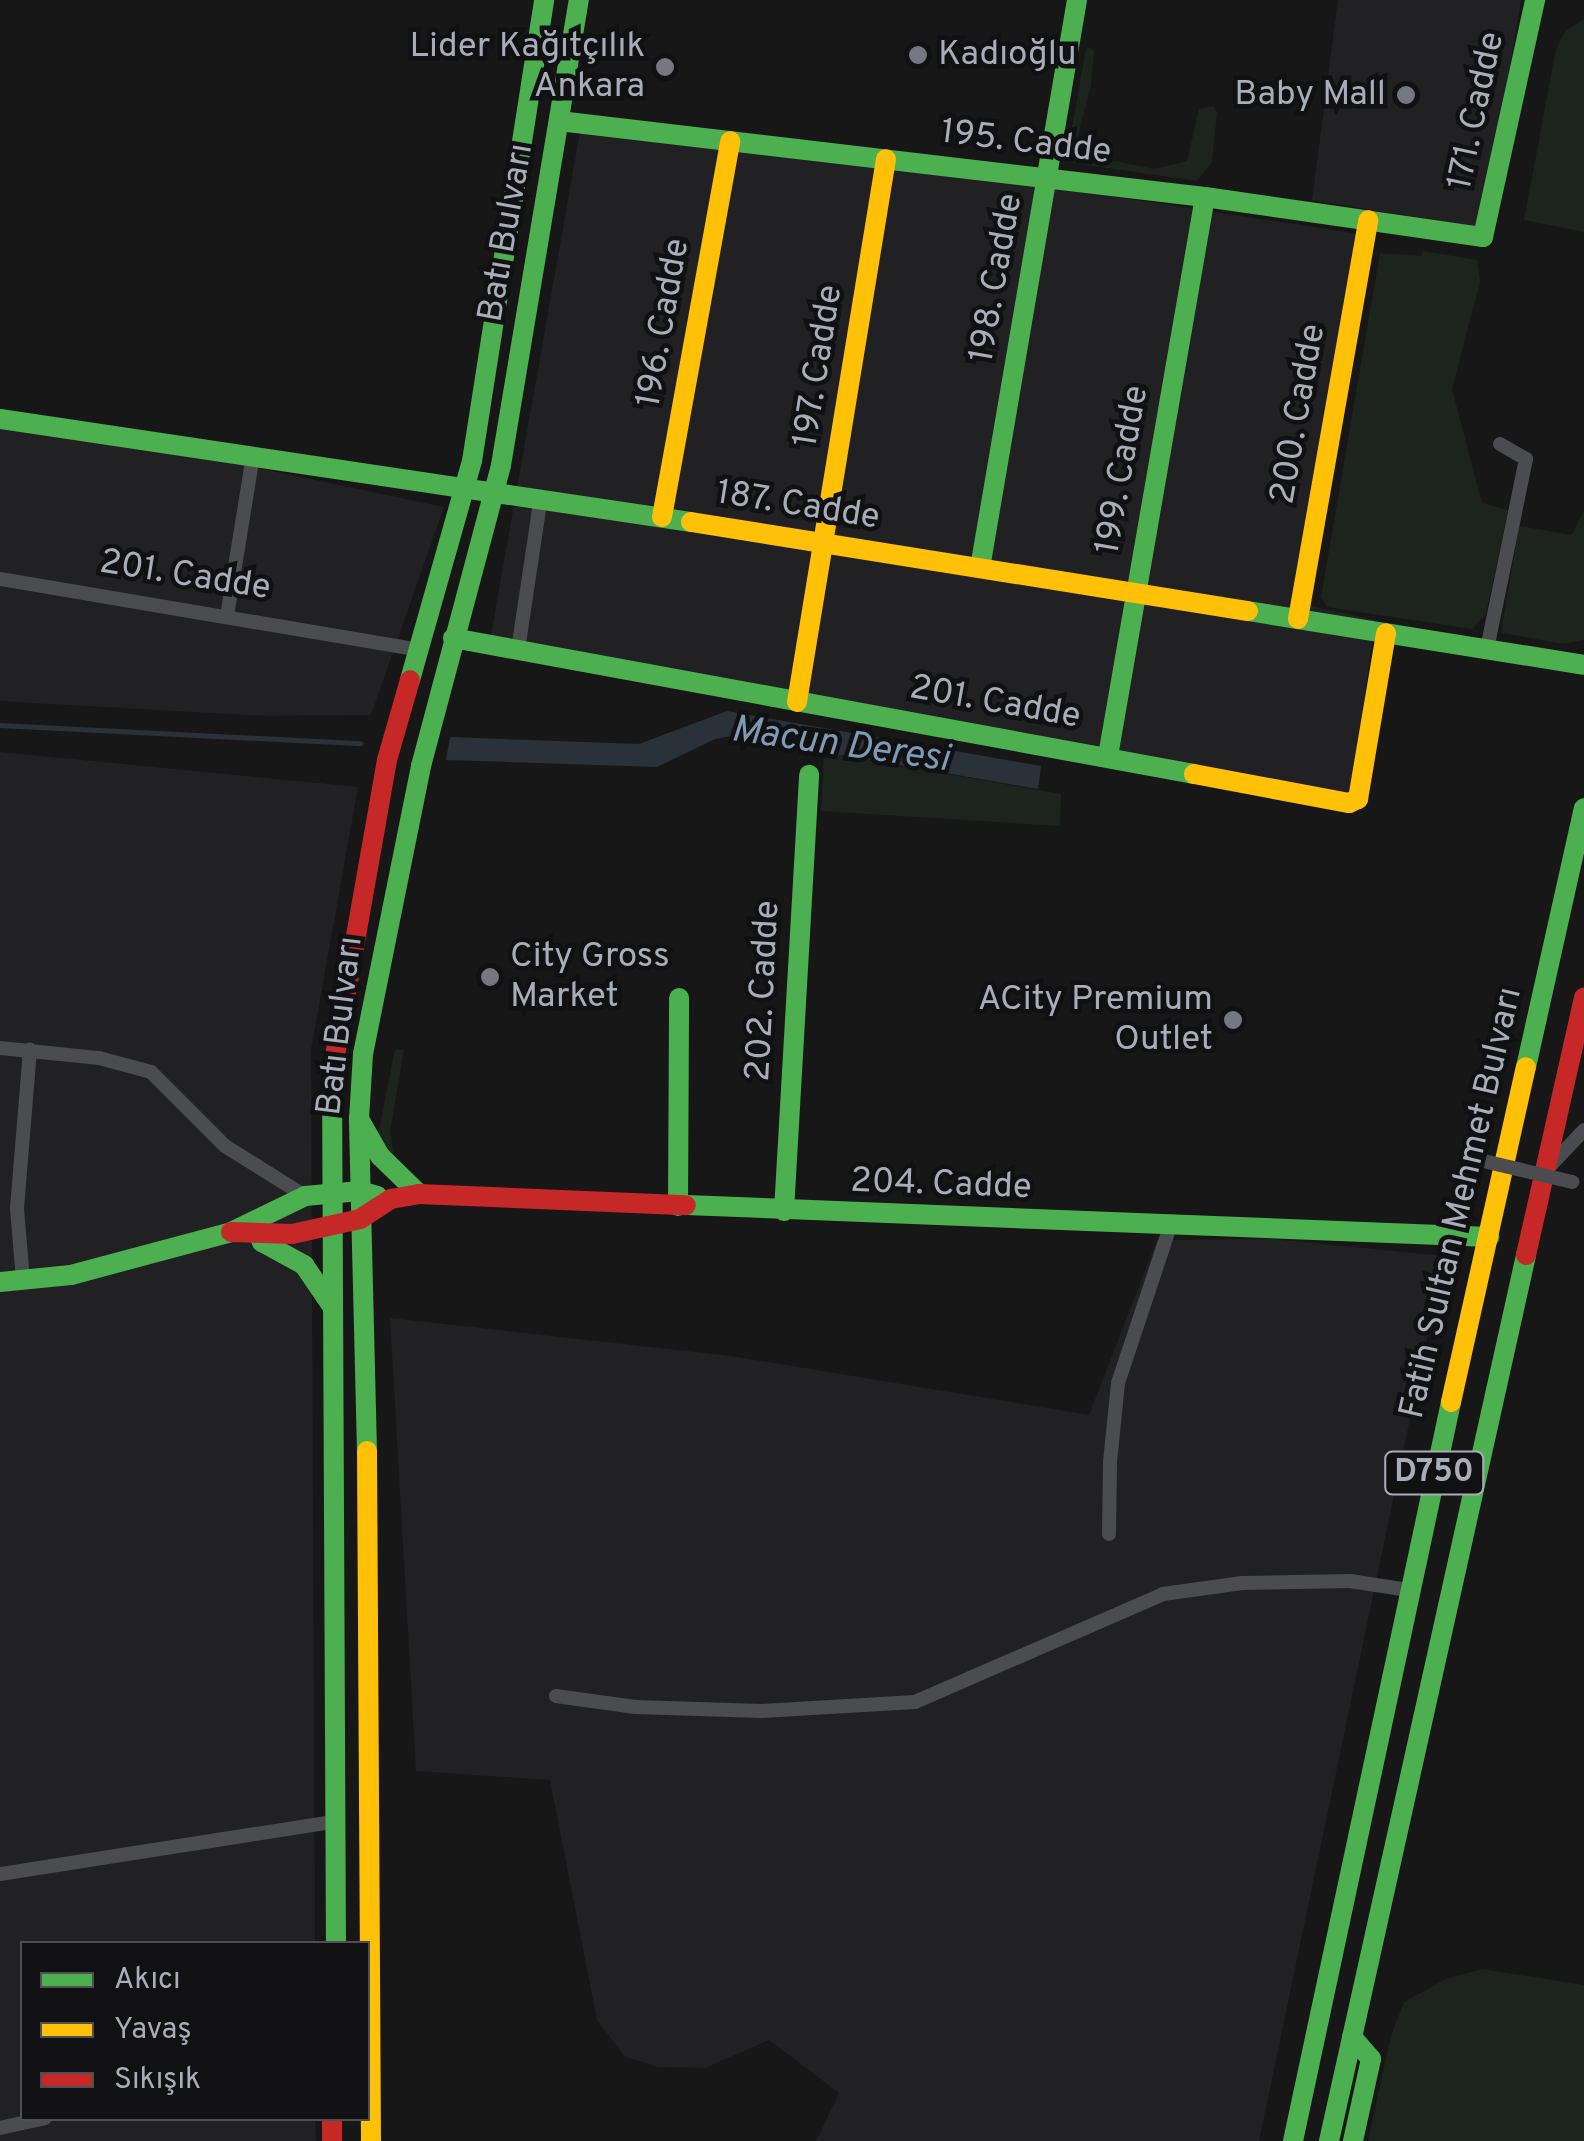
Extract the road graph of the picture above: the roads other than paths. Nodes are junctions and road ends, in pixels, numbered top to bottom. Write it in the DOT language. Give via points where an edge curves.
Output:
graph roads {
  1 [pos="544,0"];
  2 [pos="579,0"];
  3 [pos="1076,0"];
  4 [pos="1535,0"];
  5 [pos="559,122"];
  6 [pos="730,141"];
  7 [pos="886,159"];
  8 [pos="1047,178"];
  9 [pos="1205,197"];
  10 [pos="1368,220"];
  11 [pos="1483,237"];
  12 [pos="0,419"];
  13 [pos="1500,444"];
  14 [pos="253,455"];
  15 [pos="465,486"];
  16 [pos="494,490"];
  17 [pos="542,497"];
  18 [pos="662,517"];
  19 [pos="824,543"];
  20 [pos="980,568"];
  21 [pos="0,579"];
  22 [pos="1134,593"];
  23 [pos="227,616"];
  24 [pos="1298,619"];
  25 [pos="1386,633"];
  26 [pos="453,638"];
  27 [pos="1487,649"];
  28 [pos="418,650"];
  29 [pos="518,650"];
  30 [pos="1584,665"];
  31 [pos="797,702"];
  32 [pos="1108,756"];
  33 [pos="809,774"];
  34 [pos="1584,808"];
  35 [pos="1584,997"];
  36 [pos="679,998"];
  37 [pos="1581,1024"];
  38 [pos="0,1048"];
  39 [pos="30,1050"];
  40 [pos="359,1119"];
  41 [pos="1584,1130"];
  42 [pos="1475,1159"];
  43 [pos="1545,1171"];
  44 [pos="1572,1182"];
  45 [pos="360,1191"];
  46 [pos="331,1193"];
  47 [pos="419,1194"];
  48 [pos="305,1196"];
  49 [pos="390,1199"];
  50 [pos="678,1206"];
  51 [pos="784,1211"];
  52 [pos="360,1219"];
  53 [pos="331,1225"];
  54 [pos="1170,1226"];
  55 [pos="231,1232"];
  56 [pos="258,1233"];
  57 [pos="1489,1236"];
  58 [pos="23,1280"];
  59 [pos="0,1282"];
  60 [pos="332,1306"];
  61 [pos="1109,1534"];
  62 [pos="1408,1590"];
  63 [pos="556,1696"];
  64 [pos="338,1821"];
  65 [pos="0,1874"];
  66 [pos="336,1941"];
  67 [pos="1352,2036"];
  68 [pos="32,2121"];
  69 [pos="0,2128"];
  70 [pos="371,2141"];
  71 [pos="1294,2141"];
  72 [pos="1329,2141"];
  73 [pos="1353,2141"];
  1 -- 15 [label="main road, Batı Bulvarı"];
  2 -- 5 [label="main road, Batı Bulvarı"];
  3 -- 8 [label="main road, 198. Cadde"];
  4 -- 11 [label="main road, 171. Cadde"];
  5 -- 6 [label="main road, 195. Cadde"];
  5 -- 16 [label="main road, Batı Bulvarı"];
  6 -- 7 [label="main road, 195. Cadde"];
  6 -- 18 [label="main road, 196. Cadde"];
  7 -- 8 [label="main road, 195. Cadde"];
  7 -- 19 [label="main road, 197. Cadde"];
  8 -- 9 [label="main road, 195. Cadde"];
  8 -- 20 [label="main road, 198. Cadde"];
  9 -- 10 [label="main road, 195. Cadde"];
  9 -- 22 [label="main road, 199. Cadde"];
  10 -- 11 [label="main road, 195. Cadde"];
  10 -- 24 [label="main road, 200. Cadde"];
  12 -- 14 [label="main road, 187. Cadde"];
  13 -- 27 [label="street" via="1526,459"];
  14 -- 15 [label="main road, 187. Cadde"];
  14 -- 23 [label="street"];
  15 -- 16 [label="main road, 187. Cadde"];
  15 -- 28 [label="main road, Batı Bulvarı"];
  16 -- 17 [label="main road, 187. Cadde"];
  16 -- 26 [label="main road, Batı Bulvarı"];
  17 -- 18 [label="main road, 187. Cadde"];
  17 -- 29 [label="street"];
  18 -- 19 [label="main road, 187. Cadde"];
  19 -- 20 [label="main road, 187. Cadde"];
  19 -- 31 [label="main road, 197. Cadde"];
  20 -- 22 [label="main road, 187. Cadde"];
  21 -- 23 [label="street, 201. Cadde"];
  22 -- 24 [label="main road, 187. Cadde"];
  22 -- 32 [label="main road, 199. Cadde"];
  23 -- 28 [label="street, 201. Cadde"];
  24 -- 25 [label="main road, 187. Cadde"];
  25 -- 27 [label="main road, 187. Cadde"];
  25 -- 32 [label="main road, 201. Cadde" via="1356,803"];
  26 -- 29 [label="main road, 201. Cadde"];
  26 -- 40 [label="main road, Batı Bulvarı" via="373,993"];
  27 -- 30 [label="main road, 187. Cadde"];
  28 -- 46 [label="main road, Batı Bulvarı" via="374,816 337,1016"];
  29 -- 31 [label="main road, 201. Cadde"];
  31 -- 32 [label="main road, 201. Cadde"];
  33 -- 51 [label="main road, 202. Cadde"];
  34 -- 57 [label="main road, Fatih Sultan Mehmet Bulvarı / D750"];
  35 -- 37 [label="main road, Fatih Sultan Mehmet Bulvarı / D750"];
  36 -- 50 [label="main road"];
  37 -- 43 [label="main road, Fatih Sultan Mehmet Bulvarı / D750"];
  38 -- 39 [label="street"];
  39 -- 48 [label="street" via="150,1072 225,1146"];
  39 -- 58 [label="street" via="18,1180"];
  40 -- 45 [label="main road, Batı Bulvarı"];
  40 -- 47 [label="main road" via="380,1156"];
  41 -- 43 [label="street"];
  42 -- 44 [label="street, bridge"];
  43 -- 67 [label="main road, Fatih Sultan Mehmet Bulvarı / D750"];
  45 -- 46 [label="main road, 204. Cadde"];
  45 -- 49 [label="main road, 204. Cadde"];
  45 -- 52 [label="main road, Batı Bulvarı"];
  46 -- 48 [label="main road, 204. Cadde"];
  46 -- 53 [label="main road, Batı Bulvarı"];
  47 -- 49 [label="main road, 204. Cadde"];
  47 -- 50 [label="main road, 204. Cadde"];
  48 -- 55 [label="main road, 204. Cadde"];
  49 -- 52 [label="main road, 204. Cadde"];
  50 -- 51 [label="main road, 204. Cadde"];
  51 -- 54 [label="main road, 204. Cadde"];
  52 -- 53 [label="main road, 204. Cadde"];
  52 -- 70 [label="main road, Batı Bulvarı" via="368,1459"];
  53 -- 56 [label="main road, 204. Cadde"];
  53 -- 60 [label="main road, Batı Bulvarı"];
  54 -- 57 [label="main road, 204. Cadde"];
  54 -- 61 [label="street" via="1118,1383"];
  55 -- 56 [label="main road, 204. Cadde"];
  55 -- 58 [label="main road, 204. Cadde" via="72,1275"];
  56 -- 60 [label="main road" via="262,1242 304,1265"];
  57 -- 62 [label="main road, Fatih Sultan Mehmet Bulvarı / D750"];
  58 -- 59 [label="main road, 204. Cadde"];
  60 -- 64 [label="main road, Batı Bulvarı"];
  62 -- 63 [label="street" via="1350,1582 1242,1583 1163,1594 915,1702 762,1712"];
  62 -- 71 [label="main road, Fatih Sultan Mehmet Bulvarı / D750"];
  64 -- 65 [label="street"];
  64 -- 66 [label="main road, Batı Bulvarı"];
  67 -- 72 [label="main road, Fatih Sultan Mehmet Bulvarı / D750"];
  67 -- 73 [label="main road" via="1371,2059"];
  68 -- 69 [label="street"];
}
